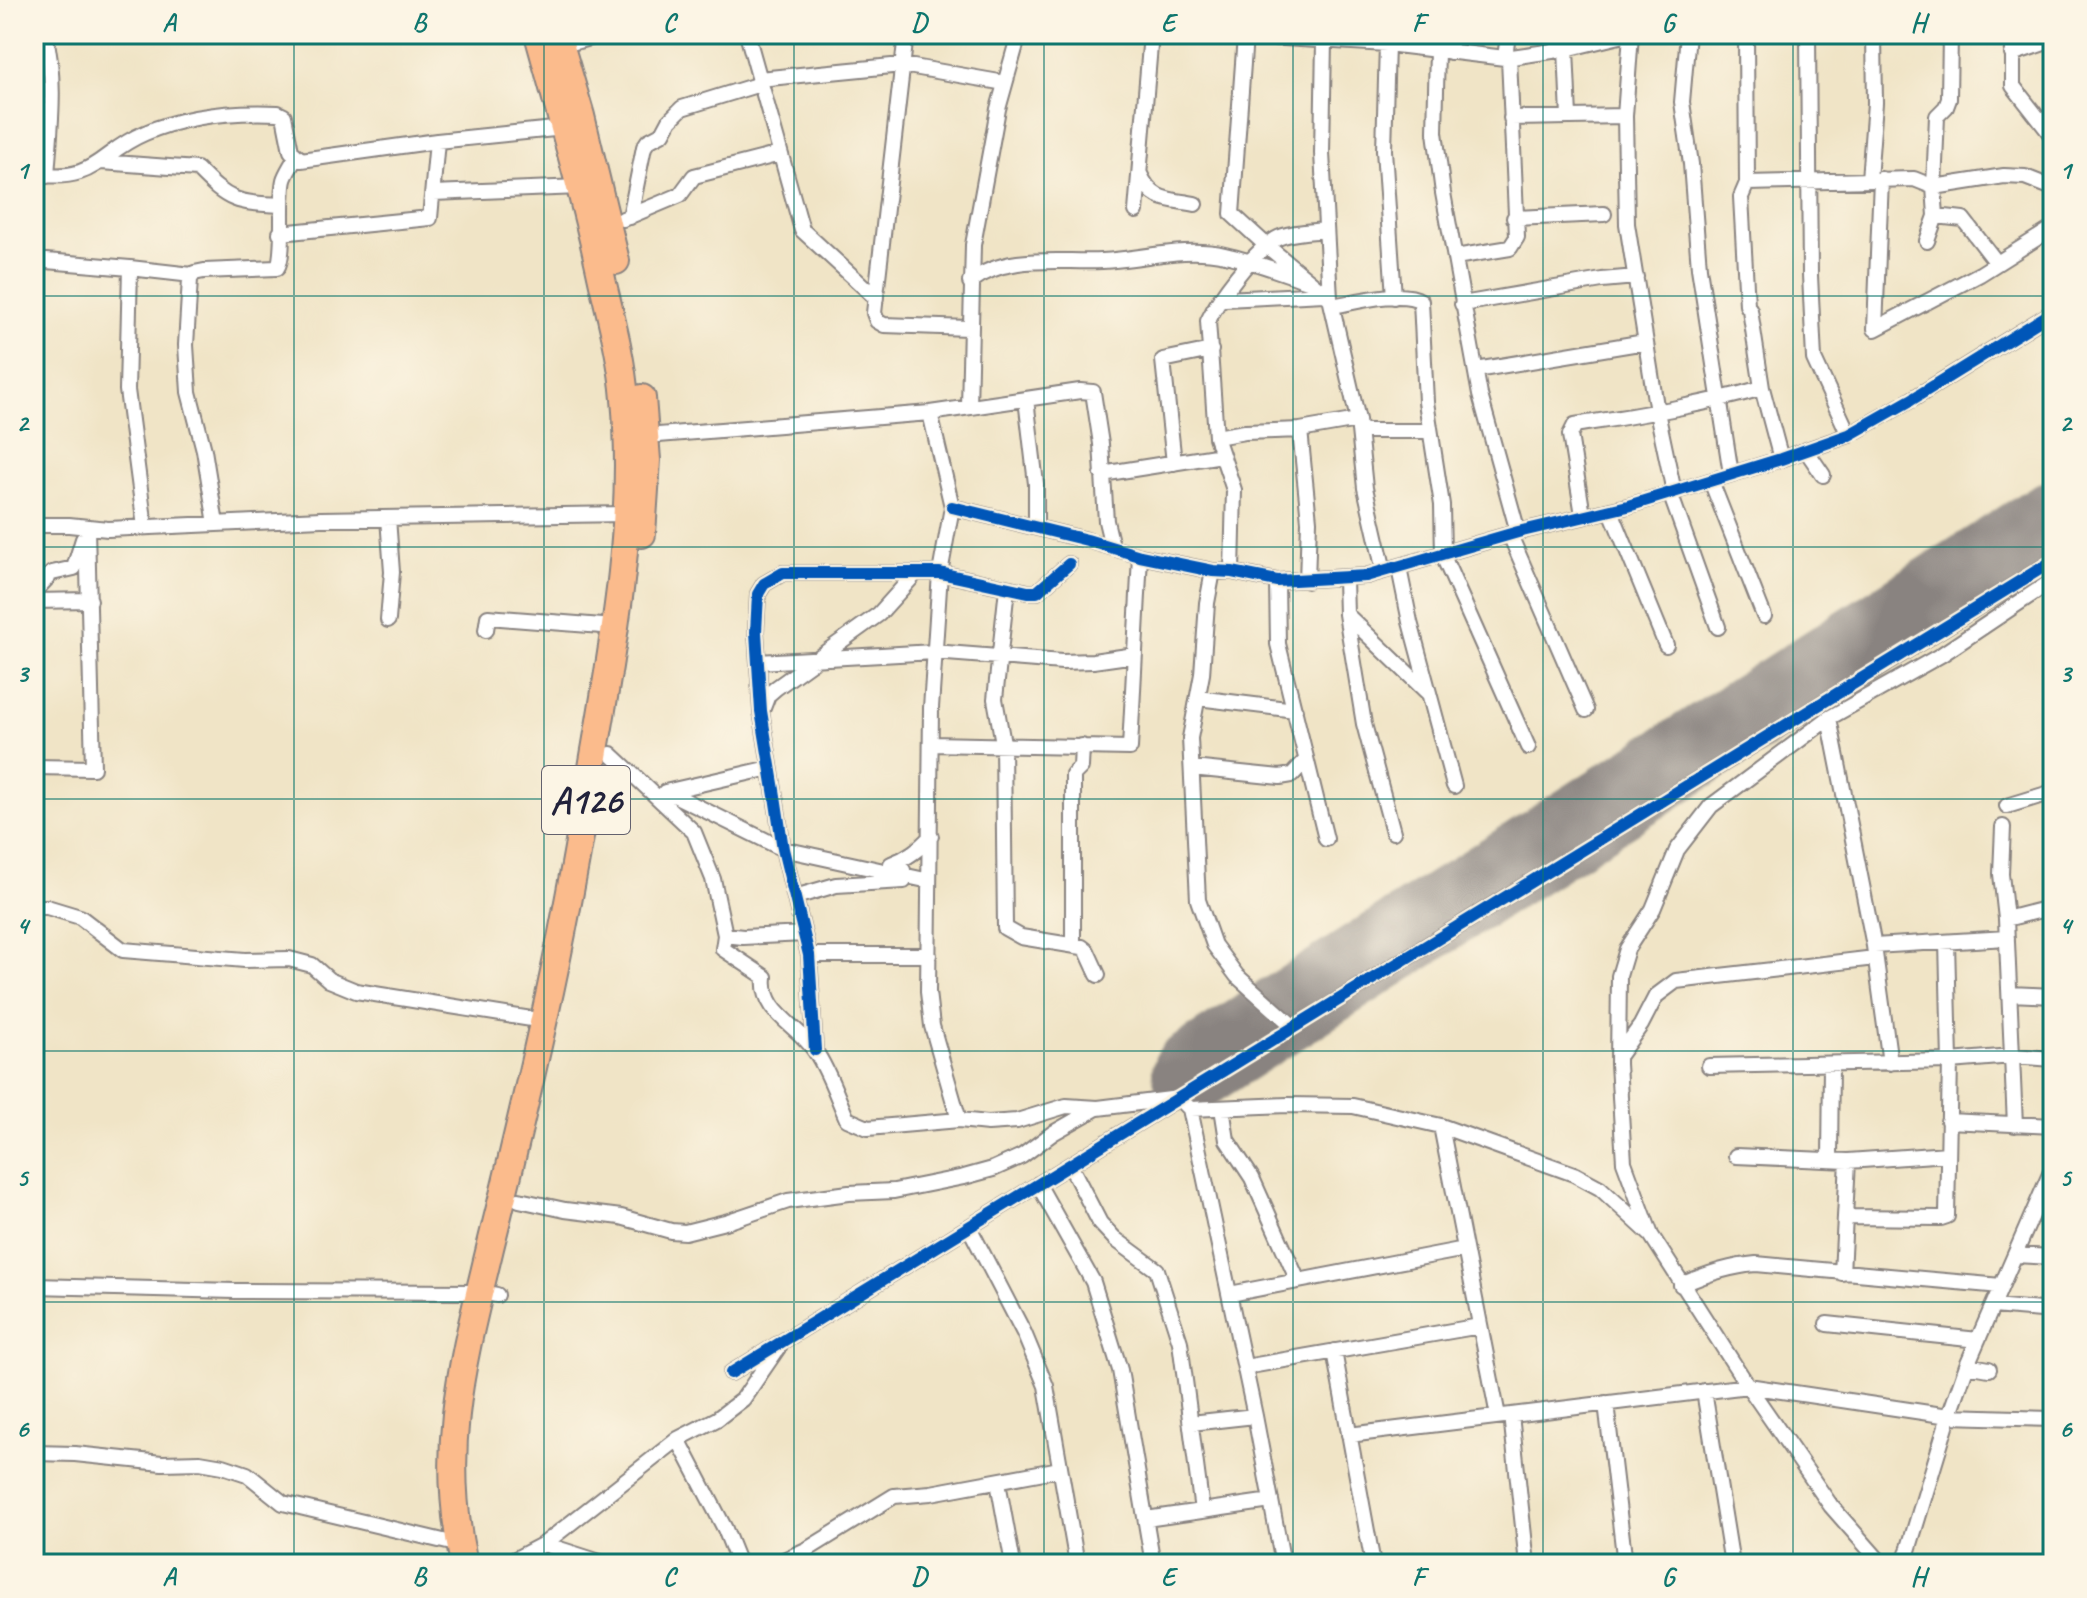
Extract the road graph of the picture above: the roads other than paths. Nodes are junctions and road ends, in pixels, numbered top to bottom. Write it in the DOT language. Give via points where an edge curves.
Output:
graph roads {
  1 [pos="45,34"];
  2 [pos="603,34"];
  3 [pos="747,34"];
  4 [pos="906,34"];
  5 [pos="1019,34"];
  6 [pos="1151,34"];
  7 [pos="1212,34"];
  8 [pos="1452,34"];
  9 [pos="1508,34"];
  10 [pos="1561,34"];
  11 [pos="1688,34"];
  12 [pos="1746,34"];
  13 [pos="1808,34"];
  14 [pos="1874,34"];
  15 [pos="1950,34"];
  16 [pos="2013,34"];
  17 [pos="1624,35"];
  18 [pos="1245,36"];
  19 [pos="1273,36"];
  20 [pos="1343,38"];
  21 [pos="2053,40"];
  22 [pos="1324,41"];
  23 [pos="550,42"];
  24 [pos="1387,44"];
  25 [pos="1564,50"];
  26 [pos="1444,51"];
  27 [pos="2012,54"];
  28 [pos="1507,58"];
  29 [pos="902,65"];
  30 [pos="760,82"];
  31 [pos="1005,83"];
  32 [pos="1625,116"];
  33 [pos="1569,117"];
  34 [pos="1511,118"];
  35 [pos="564,128"];
  36 [pos="2053,137"];
  37 [pos="437,141"];
  38 [pos="780,154"];
  39 [pos="295,158"];
  40 [pos="101,162"];
  41 [pos="1139,174"];
  42 [pos="40,175"];
  43 [pos="1875,179"];
  44 [pos="1811,181"];
  45 [pos="1747,183"];
  46 [pos="580,187"];
  47 [pos="1934,187"];
  48 [pos="2053,188"];
  49 [pos="433,193"];
  50 [pos="1195,204"];
  51 [pos="282,205"];
  52 [pos="1136,211"];
  53 [pos="1604,214"];
  54 [pos="1936,216"];
  55 [pos="1514,218"];
  56 [pos="619,221"];
  57 [pos="2053,228"];
  58 [pos="1325,230"];
  59 [pos="280,233"];
  60 [pos="1927,241"];
  61 [pos="1267,246"];
  62 [pos="1455,257"];
  63 [pos="34,260"];
  64 [pos="1250,262"];
  65 [pos="1997,263"];
  66 [pos="130,268"];
  67 [pos="192,275"];
  68 [pos="1636,277"];
  69 [pos="1308,281"];
  70 [pos="970,282"];
  71 [pos="1394,297"];
  72 [pos="876,298"];
  73 [pos="1329,299"];
  74 [pos="1219,303"];
  75 [pos="1462,304"];
  76 [pos="2053,312"];
  77 [pos="969,328"];
  78 [pos="1645,342"];
  79 [pos="1211,350"];
  80 [pos="1476,370"];
  81 [pos="1762,388"];
  82 [pos="1026,399"];
  83 [pos="1719,400"];
  84 [pos="969,407"];
  85 [pos="1657,412"];
  86 [pos="930,413"];
  87 [pos="1359,426"];
  88 [pos="1300,430"];
  89 [pos="1430,431"];
  90 [pos="1849,435"];
  91 [pos="646,436"];
  92 [pos="1216,437"];
  93 [pos="1806,450"];
  94 [pos="1222,455"];
  95 [pos="1781,459"];
  96 [pos="1174,463"];
  97 [pos="1102,474"];
  98 [pos="1731,474"];
  99 [pos="1823,475"];
  100 [pos="1711,481"];
  101 [pos="1672,493"];
  102 [pos="952,507"];
  103 [pos="1611,511"];
  104 [pos="626,514"];
  105 [pos="1583,515"];
  106 [pos="388,518"];
  107 [pos="216,524"];
  108 [pos="34,525"];
  109 [pos="1036,526"];
  110 [pos="145,527"];
  111 [pos="87,528"];
  112 [pos="1514,533"];
  113 [pos="1112,546"];
  114 [pos="1140,556"];
  115 [pos="1443,556"];
  116 [pos="2053,561"];
  117 [pos="1069,564"];
  118 [pos="1391,570"];
  119 [pos="1213,571"];
  120 [pos="1232,572"];
  121 [pos="916,573"];
  122 [pos="940,573"];
  123 [pos="1345,579"];
  124 [pos="2053,580"];
  125 [pos="1277,581"];
  126 [pos="1307,581"];
  127 [pos="1007,588"];
  128 [pos="34,592"];
  129 [pos="90,600"];
  130 [pos="34,601"];
  131 [pos="1346,614"];
  132 [pos="1764,616"];
  133 [pos="388,620"];
  134 [pos="615,627"];
  135 [pos="1718,627"];
  136 [pos="486,630"];
  137 [pos="1666,645"];
  138 [pos="934,652"];
  139 [pos="1135,655"];
  140 [pos="998,656"];
  141 [pos="818,659"];
  142 [pos="758,662"];
  143 [pos="1428,693"];
  144 [pos="1198,698"];
  145 [pos="1295,710"];
  146 [pos="1586,710"];
  147 [pos="761,711"];
  148 [pos="1829,718"];
  149 [pos="1003,743"];
  150 [pos="931,744"];
  151 [pos="1082,746"];
  152 [pos="1528,747"];
  153 [pos="611,754"];
  154 [pos="1306,760"];
  155 [pos="34,767"];
  156 [pos="770,768"];
  157 [pos="1192,768"];
  158 [pos="1454,786"];
  159 [pos="2053,792"];
  160 [pos="662,793"];
  161 [pos="2007,806"];
  162 [pos="2003,827"];
  163 [pos="1393,832"];
  164 [pos="931,836"];
  165 [pos="1326,839"];
  166 [pos="783,849"];
  167 [pos="928,880"];
  168 [pos="795,897"];
  169 [pos="34,907"];
  170 [pos="2053,907"];
  171 [pos="2006,919"];
  172 [pos="804,934"];
  173 [pos="725,935"];
  174 [pos="2007,938"];
  175 [pos="1947,942"];
  176 [pos="1073,945"];
  177 [pos="1874,952"];
  178 [pos="809,955"];
  179 [pos="929,955"];
  180 [pos="1098,975"];
  181 [pos="2010,994"];
  182 [pos="2053,996"];
  183 [pos="544,1021"];
  184 [pos="1294,1027"];
  185 [pos="815,1050"];
  186 [pos="1619,1054"];
  187 [pos="2013,1056"];
  188 [pos="2053,1059"];
  189 [pos="1950,1061"];
  190 [pos="1890,1063"];
  191 [pos="1831,1064"];
  192 [pos="1709,1066"];
  193 [pos="1179,1098"];
  194 [pos="1098,1108"];
  195 [pos="1222,1108"];
  196 [pos="1190,1109"];
  197 [pos="959,1120"];
  198 [pos="1948,1121"];
  199 [pos="2015,1125"];
  200 [pos="1441,1126"];
  201 [pos="2053,1126"];
  202 [pos="1948,1154"];
  203 [pos="1736,1156"];
  204 [pos="1830,1159"];
  205 [pos="1848,1161"];
  206 [pos="1070,1165"];
  207 [pos="2053,1167"];
  208 [pos="1038,1184"];
  209 [pos="2047,1193"];
  210 [pos="519,1200"];
  211 [pos="1846,1217"];
  212 [pos="969,1227"];
  213 [pos="1651,1235"];
  214 [pos="1465,1249"];
  215 [pos="2015,1255"];
  216 [pos="2053,1257"];
  217 [pos="1842,1273"];
  218 [pos="1298,1281"];
  219 [pos="1681,1285"];
  220 [pos="34,1286"];
  221 [pos="2001,1286"];
  222 [pos="488,1294"];
  223 [pos="1230,1294"];
  224 [pos="1993,1306"];
  225 [pos="2052,1311"];
  226 [pos="1827,1324"];
  227 [pos="1480,1326"];
  228 [pos="1978,1340"];
  229 [pos="783,1341"];
  230 [pos="2053,1341"];
  231 [pos="1334,1351"];
  232 [pos="1967,1365"];
  233 [pos="1245,1367"];
  234 [pos="1989,1369"];
  235 [pos="731,1373"];
  236 [pos="1748,1386"];
  237 [pos="1704,1391"];
  238 [pos="1606,1403"];
  239 [pos="1255,1416"];
  240 [pos="1504,1416"];
  241 [pos="1949,1416"];
  242 [pos="2053,1419"];
  243 [pos="1191,1423"];
  244 [pos="1349,1435"];
  245 [pos="678,1439"];
  246 [pos="34,1453"];
  247 [pos="1060,1469"];
  248 [pos="998,1482"];
  249 [pos="1271,1501"];
  250 [pos="1202,1511"];
  251 [pos="1146,1519"];
  252 [pos="544,1544"];
  253 [pos="462,1554"];
  254 [pos="482,1564"];
  255 [pos="506,1564"];
  256 [pos="606,1564"];
  257 [pos="739,1564"];
  258 [pos="775,1564"];
  259 [pos="1013,1564"];
  260 [pos="1077,1564"];
  261 [pos="1153,1564"];
  262 [pos="1283,1564"];
  263 [pos="1373,1564"];
  264 [pos="1527,1564"];
  265 [pos="1625,1564"];
  266 [pos="1732,1564"];
  267 [pos="1882,1564"];
  268 [pos="1904,1564"];
  1 -- 42 [label="street" via="52,99"];
  2 -- 23 [label="street"];
  3 -- 30 [label="street"];
  4 -- 29 [label="street"];
  5 -- 31 [label="street"];
  6 -- 41 [label="street"];
  7 -- 18 [label="street"];
  8 -- 26 [label="street"];
  9 -- 28 [label="street"];
  10 -- 25 [label="street"];
  11 -- 83 [label="street" via="1682,102"];
  12 -- 45 [label="street"];
  13 -- 44 [label="street"];
  14 -- 43 [label="street"];
  15 -- 47 [label="street" via="1949,99 1937,116"];
  16 -- 27 [label="street"];
  17 -- 25 [label="street"];
  17 -- 32 [label="street"];
  18 -- 19 [label="street"];
  18 -- 61 [label="street" via="1231,207 1237,221"];
  19 -- 22 [label="street"];
  20 -- 22 [label="street"];
  20 -- 24 [label="street"];
  21 -- 27 [label="street"];
  22 -- 58 [label="street"];
  23 -- 35 [label="highway, A126"];
  23 -- 56 [label="highway, A126"];
  24 -- 26 [label="street"];
  24 -- 71 [label="street" via="1384,150"];
  25 -- 28 [label="street"];
  25 -- 33 [label="street"];
  26 -- 28 [label="street"];
  26 -- 62 [label="street" via="1435,132"];
  27 -- 36 [label="street" via="2013,86"];
  28 -- 34 [label="street"];
  29 -- 30 [label="street"];
  29 -- 31 [label="street"];
  29 -- 72 [label="street"];
  30 -- 38 [label="street"];
  30 -- 56 [label="street" via="682,108 663,133 648,141"];
  31 -- 70 [label="street"];
  32 -- 33 [label="street"];
  32 -- 68 [label="street" via="1627,224"];
  33 -- 34 [label="street"];
  34 -- 55 [label="street"];
  35 -- 37 [label="street"];
  35 -- 46 [label="highway, A126"];
  37 -- 39 [label="street"];
  37 -- 49 [label="street"];
  38 -- 56 [label="street" via="694,176 680,195"];
  38 -- 72 [label="street" via="802,230"];
  39 -- 40 [label="street" via="284,116 266,113 182,119 141,134"];
  39 -- 51 [label="street" via="284,179"];
  40 -- 42 [label="street" via="65,176"];
  40 -- 51 [label="street" via="197,169 221,194 244,203"];
  41 -- 50 [label="street" via="1156,197"];
  41 -- 52 [label="street"];
  43 -- 44 [label="street"];
  43 -- 47 [label="street" via="1914,179"];
  43 -- 65 [label="street" via="1875,329"];
  44 -- 45 [label="street"];
  44 -- 90 [label="street" via="1814,359"];
  45 -- 81 [label="street" via="1741,197 1747,305"];
  46 -- 49 [label="street"];
  46 -- 104 [label="highway, A126" via="621,368 628,446"];
  47 -- 48 [label="street" via="2004,176 2025,177"];
  47 -- 54 [label="street"];
  49 -- 59 [label="street" via="430,218"];
  51 -- 59 [label="street"];
  53 -- 55 [label="street"];
  54 -- 60 [label="street"];
  54 -- 65 [label="street" via="1963,219"];
  55 -- 62 [label="street" via="1517,237 1510,248"];
  56 -- 91 [label="highway, A126"];
  57 -- 65 [label="street"];
  58 -- 61 [label="street" via="1278,237"];
  58 -- 73 [label="street"];
  59 -- 67 [label="street" via="282,262 277,268"];
  61 -- 64 [label="street"];
  61 -- 69 [label="street"];
  62 -- 75 [label="street"];
  63 -- 66 [label="street"];
  64 -- 69 [label="street"];
  64 -- 70 [label="street" via="1188,250 1021,264 984,272"];
  64 -- 74 [label="street"];
  66 -- 67 [label="street"];
  66 -- 110 [label="street" via="127,390"];
  67 -- 107 [label="street" via="186,330 189,392"];
  68 -- 75 [label="street"];
  68 -- 78 [label="street"];
  69 -- 73 [label="street"];
  70 -- 77 [label="street"];
  71 -- 73 [label="street"];
  71 -- 89 [label="street" via="1421,301"];
  72 -- 77 [label="street" via="874,313 884,325"];
  73 -- 74 [label="street"];
  73 -- 87 [label="street"];
  74 -- 79 [label="street" via="1208,321"];
  75 -- 80 [label="street"];
  76 -- 90 [label="street"];
  77 -- 84 [label="street"];
  78 -- 80 [label="street"];
  78 -- 85 [label="street"];
  79 -- 92 [label="street"];
  79 -- 96 [label="street" via="1163,360"];
  80 -- 112 [label="street"];
  81 -- 83 [label="street"];
  81 -- 95 [label="street"];
  82 -- 84 [label="street"];
  82 -- 97 [label="street" via="1093,392"];
  82 -- 109 [label="street"];
  83 -- 85 [label="street"];
  83 -- 98 [label="street"];
  84 -- 86 [label="street"];
  85 -- 101 [label="street"];
  85 -- 105 [label="street" via="1571,428"];
  86 -- 91 [label="street"];
  86 -- 102 [label="street"];
  87 -- 88 [label="street"];
  87 -- 89 [label="street"];
  87 -- 118 [label="street" via="1365,488"];
  88 -- 92 [label="street"];
  88 -- 126 [label="street" via="1309,521"];
  89 -- 115 [label="street" via="1442,505"];
  90 -- 93 [label="street"];
  91 -- 153 [label="highway, A126" via="642,537"];
  92 -- 94 [label="street"];
  93 -- 95 [label="street"];
  93 -- 99 [label="street"];
  94 -- 96 [label="street"];
  94 -- 120 [label="street" via="1234,490"];
  95 -- 98 [label="street"];
  96 -- 97 [label="street"];
  97 -- 113 [label="street"];
  98 -- 100 [label="street"];
  100 -- 101 [label="street"];
  100 -- 132 [label="street"];
  101 -- 103 [label="street"];
  101 -- 135 [label="street"];
  102 -- 109 [label="street"];
  102 -- 122 [label="street"];
  103 -- 105 [label="street"];
  103 -- 137 [label="street"];
  104 -- 106 [label="street"];
  104 -- 134 [label="highway, A126"];
  105 -- 112 [label="street"];
  106 -- 107 [label="street"];
  106 -- 133 [label="street"];
  107 -- 110 [label="street"];
  108 -- 111 [label="street"];
  109 -- 113 [label="street"];
  110 -- 111 [label="street"];
  111 -- 128 [label="street" via="74,568 52,573"];
  111 -- 129 [label="street"];
  112 -- 115 [label="street"];
  112 -- 146 [label="street"];
  113 -- 114 [label="street"];
  114 -- 119 [label="street"];
  114 -- 139 [label="street"];
  115 -- 118 [label="street"];
  115 -- 152 [label="street"];
  116 -- 184 [label="street"];
  117 -- 127 [label="street" via="1037,592"];
  118 -- 123 [label="street"];
  118 -- 143 [label="street"];
  119 -- 120 [label="street"];
  119 -- 144 [label="street"];
  120 -- 125 [label="street"];
  121 -- 122 [label="street"];
  121 -- 141 [label="street" via="879,614"];
  121 -- 142 [label="street" via="774,577 758,594"];
  122 -- 127 [label="street"];
  122 -- 138 [label="street"];
  123 -- 126 [label="street"];
  123 -- 131 [label="street"];
  124 -- 148 [label="street" via="1941,655"];
  125 -- 126 [label="street"];
  125 -- 145 [label="street" via="1278,644"];
  127 -- 140 [label="street"];
  129 -- 130 [label="street"];
  129 -- 155 [label="street" via="93,768"];
  131 -- 143 [label="street"];
  131 -- 163 [label="street" via="1364,724"];
  134 -- 136 [label="street" via="488,617"];
  134 -- 183 [label="highway, A126"];
  138 -- 140 [label="street"];
  138 -- 141 [label="street"];
  138 -- 150 [label="street"];
  139 -- 140 [label="street" via="1062,662"];
  139 -- 151 [label="street" via="1130,748"];
  140 -- 149 [label="street" via="995,699"];
  141 -- 142 [label="street"];
  141 -- 147 [label="street" via="768,695"];
  142 -- 147 [label="street"];
  143 -- 158 [label="street"];
  144 -- 145 [label="street"];
  144 -- 157 [label="street" via="1190,738"];
  145 -- 154 [label="street"];
  147 -- 156 [label="street"];
  148 -- 177 [label="street"];
  148 -- 186 [label="street" via="1711,806 1677,850 1653,909 1622,962"];
  149 -- 150 [label="street"];
  149 -- 151 [label="street"];
  149 -- 176 [label="street" via="1005,928 1021,937"];
  150 -- 164 [label="street"];
  151 -- 176 [label="street" via="1081,767 1073,775"];
  153 -- 160 [label="street"];
  153 -- 210 [label="highway, A126" via="578,946"];
  154 -- 157 [label="street" via="1292,775 1280,777"];
  154 -- 165 [label="street"];
  156 -- 160 [label="street"];
  156 -- 166 [label="street"];
  157 -- 184 [label="street" via="1198,900 1208,933 1237,976"];
  159 -- 161 [label="street"];
  160 -- 166 [label="street"];
  160 -- 173 [label="street" via="702,847"];
  162 -- 171 [label="street"];
  164 -- 167 [label="street"];
  164 -- 167 [label="street" via="891,864"];
  166 -- 167 [label="street"];
  166 -- 168 [label="street"];
  167 -- 168 [label="street" via="836,885"];
  167 -- 179 [label="street"];
  168 -- 172 [label="street"];
  169 -- 183 [label="street" via="80,917 123,950 289,959 312,965 329,980 356,991"];
  170 -- 171 [label="street"];
  171 -- 174 [label="street"];
  172 -- 173 [label="street"];
  172 -- 178 [label="street"];
  173 -- 185 [label="street" via="723,949 765,977 765,994 773,1009"];
  174 -- 175 [label="street"];
  174 -- 181 [label="street"];
  175 -- 177 [label="street"];
  175 -- 189 [label="street"];
  176 -- 180 [label="street" via="1087,951"];
  177 -- 186 [label="street" via="1676,981 1656,996"];
  177 -- 190 [label="street"];
  178 -- 179 [label="street"];
  178 -- 185 [label="street"];
  179 -- 197 [label="street" via="932,1026"];
  181 -- 182 [label="street"];
  181 -- 187 [label="street"];
  183 -- 222 [label="highway, A126"];
  184 -- 193 [label="street"];
  185 -- 197 [label="street" via="847,1119 868,1128"];
  186 -- 213 [label="street" via="1624,1162"];
  187 -- 188 [label="street"];
  187 -- 189 [label="street"];
  187 -- 199 [label="street"];
  189 -- 190 [label="street"];
  189 -- 198 [label="street"];
  190 -- 191 [label="street"];
  191 -- 192 [label="street"];
  191 -- 204 [label="street"];
  193 -- 194 [label="street"];
  193 -- 196 [label="street"];
  193 -- 206 [label="street"];
  194 -- 197 [label="street" via="1066,1106 1017,1121"];
  194 -- 210 [label="street" via="993,1169 904,1189 788,1201 685,1232"];
  195 -- 196 [label="street"];
  195 -- 200 [label="street" via="1353,1106"];
  195 -- 218 [label="street" via="1227,1140 1252,1178"];
  196 -- 223 [label="street"];
  198 -- 199 [label="street"];
  198 -- 202 [label="street"];
  199 -- 201 [label="street"];
  200 -- 213 [label="street" via="1574,1174 1600,1188"];
  200 -- 214 [label="street"];
  202 -- 205 [label="street"];
  202 -- 211 [label="street" via="1947,1216"];
  203 -- 204 [label="street"];
  204 -- 205 [label="street"];
  205 -- 211 [label="street"];
  206 -- 208 [label="street"];
  206 -- 243 [label="street" via="1100,1223 1157,1270 1180,1342"];
  207 -- 209 [label="street"];
  208 -- 212 [label="street"];
  208 -- 251 [label="street" via="1102,1305 1120,1370"];
  209 -- 215 [label="street"];
  210 -- 222 [label="highway, A126"];
  211 -- 217 [label="street"];
  212 -- 229 [label="street"];
  212 -- 247 [label="street" via="1046,1386"];
  213 -- 219 [label="street"];
  214 -- 218 [label="street"];
  214 -- 227 [label="street"];
  215 -- 216 [label="street"];
  215 -- 221 [label="street"];
  217 -- 219 [label="street" via="1756,1264 1722,1269"];
  217 -- 221 [label="street"];
  218 -- 223 [label="street"];
  219 -- 236 [label="street"];
  220 -- 222 [label="street"];
  221 -- 224 [label="street"];
  222 -- 253 [label="highway, A126" via="460,1381 452,1443"];
  222 -- 254 [label="highway, A126" via="470,1446 472,1506"];
  223 -- 233 [label="street"];
  224 -- 225 [label="street"];
  224 -- 228 [label="street"];
  225 -- 230 [label="street"];
  226 -- 228 [label="street"];
  227 -- 231 [label="street"];
  227 -- 240 [label="street"];
  228 -- 232 [label="street"];
  229 -- 235 [label="street"];
  229 -- 245 [label="street" via="743,1399"];
  231 -- 233 [label="street"];
  231 -- 244 [label="street"];
  232 -- 234 [label="street"];
  232 -- 241 [label="street"];
  233 -- 239 [label="street"];
  236 -- 237 [label="street"];
  236 -- 241 [label="street"];
  236 -- 267 [label="street" via="1831,1506"];
  237 -- 238 [label="street"];
  237 -- 266 [label="street"];
  238 -- 240 [label="street"];
  238 -- 265 [label="street"];
  239 -- 243 [label="street"];
  239 -- 249 [label="street"];
  240 -- 244 [label="street"];
  240 -- 264 [label="street"];
  241 -- 242 [label="street"];
  241 -- 268 [label="street"];
  243 -- 250 [label="street"];
  244 -- 263 [label="street"];
  245 -- 252 [label="street"];
  245 -- 257 [label="street"];
  246 -- 253 [label="street" via="223,1466 247,1474 283,1503"];
  247 -- 248 [label="street"];
  247 -- 260 [label="street"];
  248 -- 258 [label="street" via="894,1496"];
  248 -- 259 [label="street"];
  249 -- 250 [label="street"];
  249 -- 262 [label="street"];
  250 -- 251 [label="street"];
  251 -- 261 [label="street"];
  252 -- 255 [label="street"];
  252 -- 256 [label="street"];
}
